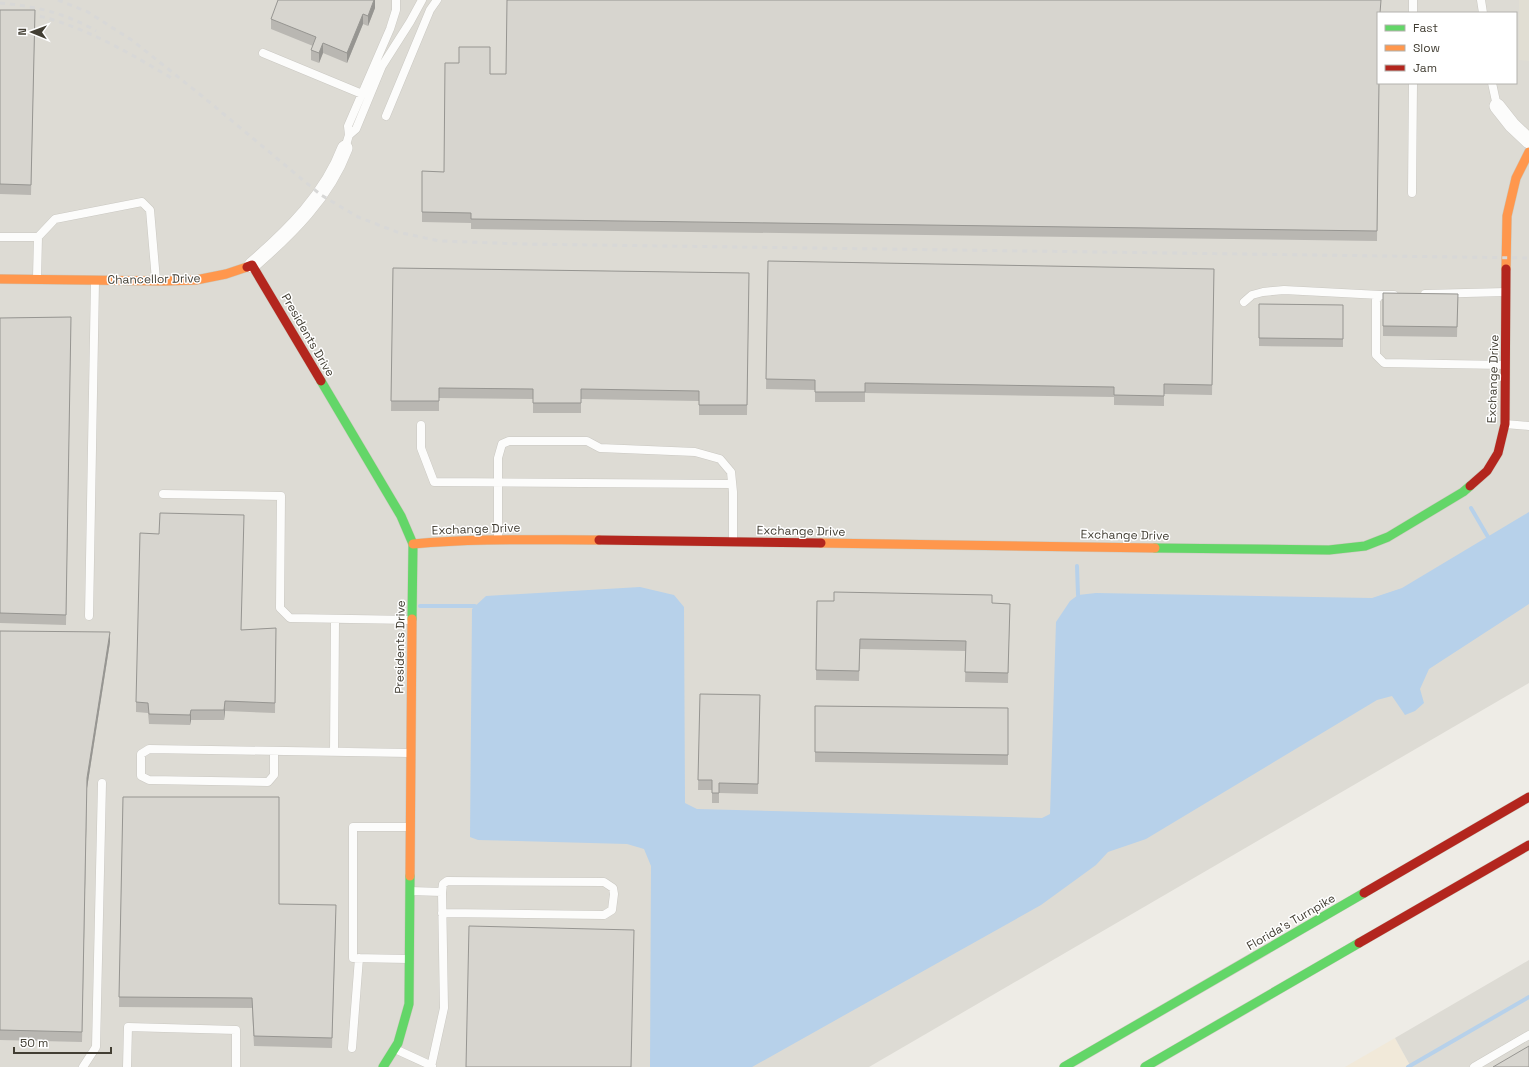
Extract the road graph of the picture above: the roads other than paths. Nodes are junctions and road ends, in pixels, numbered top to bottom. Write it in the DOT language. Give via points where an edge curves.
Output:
graph roads {
  1 [pos="396,0"];
  2 [pos="422,0"];
  3 [pos="437,0"];
  4 [pos="1413,0"];
  5 [pos="1481,0"];
  6 [pos="1413,12"];
  7 [pos="1483,12"];
  8 [pos="263,53"];
  9 [pos="1413,84"];
  10 [pos="1492,84"];
  11 [pos="362,94"];
  12 [pos="1497,106"];
  13 [pos="386,116"];
  14 [pos="1529,141"];
  15 [pos="347,142"];
  16 [pos="1529,152"];
  17 [pos="1412,193"];
  18 [pos="0,237"];
  19 [pos="38,237"];
  20 [pos="252,264"];
  21 [pos="0,279"];
  22 [pos="37,279"];
  23 [pos="95,280"];
  24 [pos="156,281"];
  25 [pos="1507,292"];
  26 [pos="1418,294"];
  27 [pos="1380,295"];
  28 [pos="1403,295"];
  29 [pos="1244,302"];
  30 [pos="1505,365"];
  31 [pos="1505,424"];
  32 [pos="421,425"];
  33 [pos="1529,426"];
  34 [pos="498,483"];
  35 [pos="732,484"];
  36 [pos="163,494"];
  37 [pos="498,539"];
  38 [pos="733,542"];
  39 [pos="413,544"];
  40 [pos="89,616"];
  41 [pos="335,620"];
  42 [pos="412,620"];
  43 [pos="274,751"];
  44 [pos="334,752"];
  45 [pos="411,753"];
  46 [pos="102,783"];
  47 [pos="1529,797"];
  48 [pos="410,827"];
  49 [pos="1529,845"];
  50 [pos="410,891"];
  51 [pos="442,892"];
  52 [pos="442,913"];
  53 [pos="359,958"];
  54 [pos="409,959"];
  55 [pos="1529,1035"];
  56 [pos="352,1048"];
  57 [pos="395,1049"];
  58 [pos="431,1066"];
  59 [pos="83,1067"];
  60 [pos="127,1067"];
  61 [pos="236,1067"];
  62 [pos="383,1067"];
  63 [pos="1064,1067"];
  64 [pos="1145,1067"];
  65 [pos="1474,1067"];
  1 -- 11 [label="lane" via="396,10 390,29"];
  2 -- 15 [label="lane" via="382,66 356,129"];
  3 -- 13 [label="lane" via="430,10"];
  4 -- 6 [label="lane"];
  5 -- 7 [label="lane"];
  8 -- 11 [label="lane"];
  9 -- 17 [label="lane"];
  10 -- 12 [label="lane"];
  11 -- 15 [label="lane" via="348,126"];
  12 -- 14 [label="street"];
  15 -- 20 [label="street, Chancellor Drive" via="338,166 320,195 282,239"];
  16 -- 25 [label="main road, Exchange Drive" via="1516,178 1507,216"];
  18 -- 19 [label="lane"];
  19 -- 22 [label="lane"];
  19 -- 24 [label="lane" via="55,219 142,202 150,210"];
  20 -- 24 [label="main road, Chancellor Drive" via="226,274 196,280"];
  20 -- 39 [label="main road, Presidents Drive" via="401,516"];
  21 -- 22 [label="main road, Chancellor Drive"];
  22 -- 23 [label="main road, Chancellor Drive"];
  23 -- 24 [label="main road, Chancellor Drive"];
  23 -- 40 [label="lane"];
  25 -- 26 [label="lane"];
  25 -- 30 [label="main road, Exchange Drive"];
  27 -- 28 [label="lane"];
  27 -- 29 [label="lane" via="1284,290 1252,295"];
  27 -- 30 [label="lane" via="1376,300 1376,355 1384,363"];
  30 -- 31 [label="main road, Exchange Drive"];
  31 -- 33 [label="lane"];
  31 -- 38 [label="main road, Exchange Drive" via="1498,453 1486,471 1463,492 1388,537 1364,546 1329,550"];
  32 -- 34 [label="lane" via="421,448 434,482"];
  34 -- 35 [label="lane"];
  34 -- 35 [label="lane" via="498,458 502,444 587,441 600,448 695,452 720,459 731,472"];
  34 -- 37 [label="lane"];
  35 -- 38 [label="lane"];
  36 -- 41 [label="lane" via="281,496 280,608 290,618"];
  37 -- 38 [label="main road, Exchange Drive"];
  37 -- 39 [label="main road, Exchange Drive"];
  39 -- 42 [label="main road, Presidents Drive"];
  41 -- 42 [label="lane"];
  41 -- 44 [label="lane"];
  42 -- 45 [label="main road, Presidents Drive"];
  43 -- 43 [label="lane" via="149,749 141,754 141,776 149,780 268,782 274,775"];
  43 -- 44 [label="lane"];
  44 -- 45 [label="lane"];
  45 -- 48 [label="main road, Presidents Drive"];
  46 -- 59 [label="lane" via="96,1047"];
  47 -- 63 [label="main road, Florida's Turnpike"];
  48 -- 50 [label="main road, Presidents Drive"];
  48 -- 53 [label="lane" via="353,827 353,958"];
  49 -- 64 [label="main road"];
  50 -- 51 [label="lane"];
  50 -- 54 [label="main road, Presidents Drive"];
  51 -- 52 [label="lane"];
  51 -- 52 [label="lane" via="442,884 447,881 604,882 613,888 614,894 612,910 604,915"];
  52 -- 58 [label="lane" via="444,1008"];
  53 -- 54 [label="lane"];
  53 -- 56 [label="lane"];
  54 -- 57 [label="main road, Presidents Drive" via="408,1004"];
  55 -- 65 [label="lane"];
  57 -- 58 [label="lane"];
  57 -- 62 [label="main road, Presidents Drive"];
  60 -- 61 [label="lane" via="128,1027 236,1030"];
}
